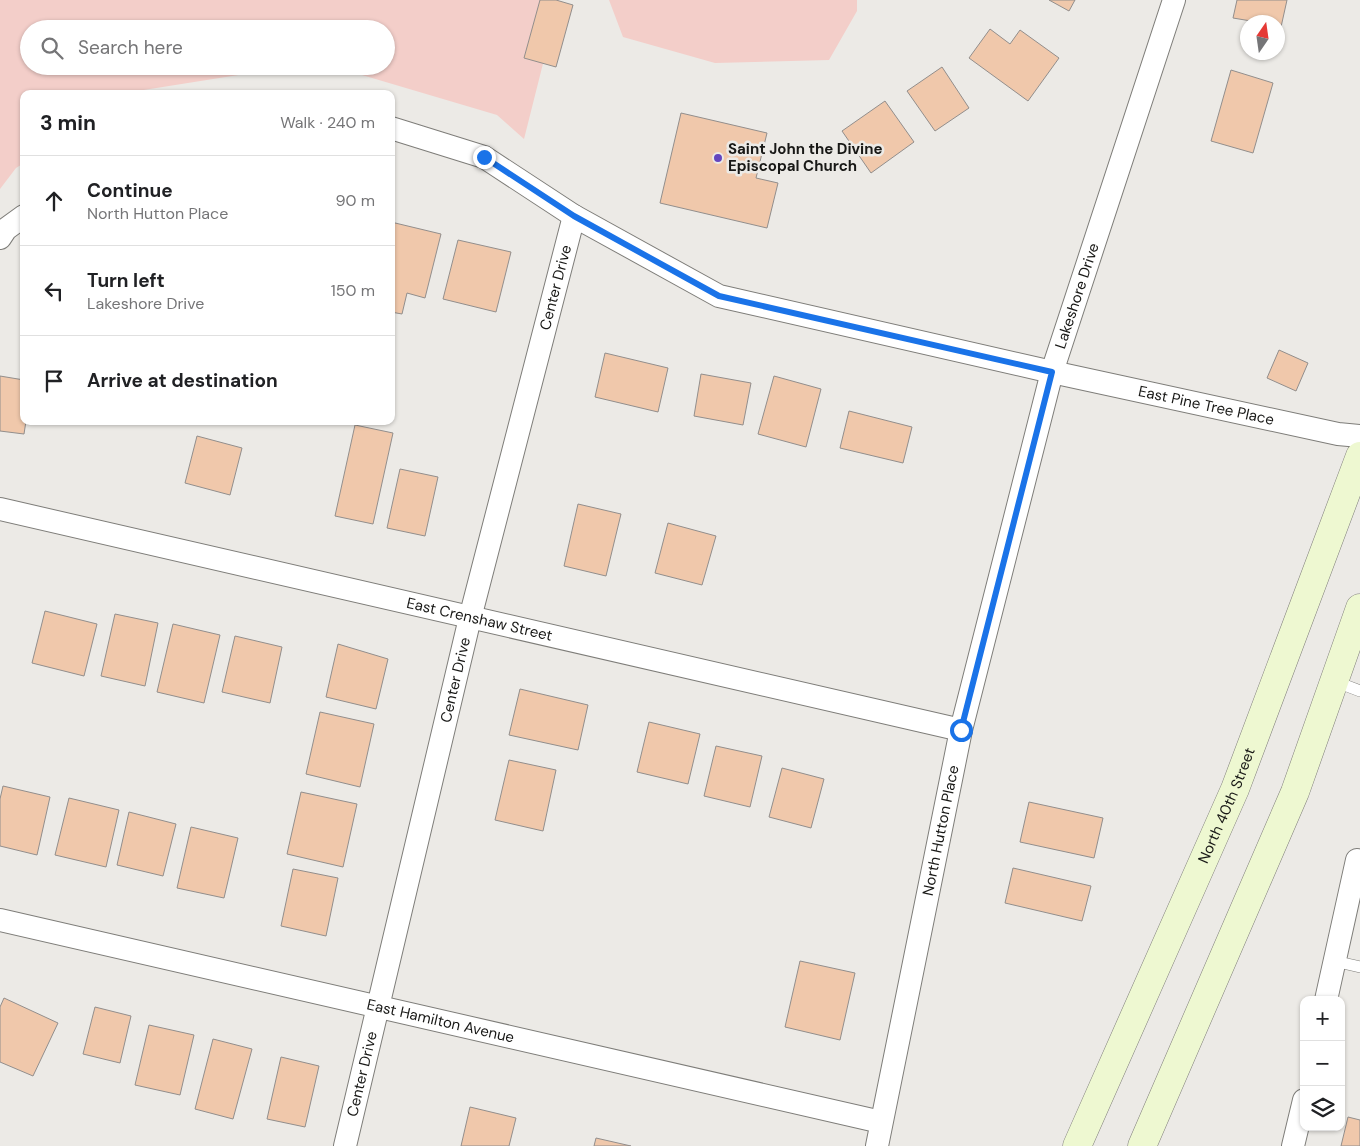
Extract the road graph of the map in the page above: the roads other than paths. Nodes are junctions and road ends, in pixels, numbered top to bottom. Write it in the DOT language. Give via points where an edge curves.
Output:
graph roads {
  1 [pos="1174,0"];
  2 [pos="395,129"];
  3 [pos="574,216"];
  4 [pos="20,219"];
  5 [pos="0,238"];
  6 [pos="1052,372"];
  7 [pos="1360,436"];
  8 [pos="1360,456"];
  9 [pos="0,509"];
  10 [pos="1360,608"];
  11 [pos="470,618"];
  12 [pos="1334,681"];
  13 [pos="1360,691"];
  14 [pos="961,730"];
  15 [pos="1357,860"];
  16 [pos="0,920"];
  17 [pos="1334,961"];
  18 [pos="1360,967"];
  19 [pos="1327,996"];
  20 [pos="378,1006"];
  21 [pos="1300,1117"];
  22 [pos="881,1122"];
  23 [pos="345,1146"];
  24 [pos="877,1146"];
  25 [pos="1077,1146"];
  26 [pos="1142,1146"];
  27 [pos="1293,1146"];
  1 -- 6 [label="street, Lakeshore Drive"];
  2 -- 3 [label="street" via="484,157"];
  3 -- 6 [label="street" via="719,296"];
  3 -- 11 [label="street, Center Drive"];
  4 -- 5 [label="street"];
  6 -- 7 [label="street, East Pine Tree Place" via="1338,434"];
  6 -- 14 [label="street, North Hutton Place"];
  8 -- 25 [label="main road, North 40th Street" via="1235,789"];
  9 -- 11 [label="street, East Crenshaw Street"];
  10 -- 12 [label="main road"];
  11 -- 14 [label="street, East Crenshaw Street"];
  11 -- 20 [label="street, Center Drive"];
  12 -- 13 [label="lane"];
  12 -- 26 [label="main road" via="1295,792"];
  14 -- 22 [label="street, North Hutton Place"];
  15 -- 17 [label="street"];
  16 -- 20 [label="street, East Hamilton Avenue"];
  17 -- 18 [label="lane"];
  17 -- 19 [label="street"];
  20 -- 22 [label="street, East Hamilton Avenue"];
  20 -- 23 [label="street, Center Drive"];
  21 -- 27 [label="street"];
  22 -- 24 [label="street, North Hutton Place"];
}
